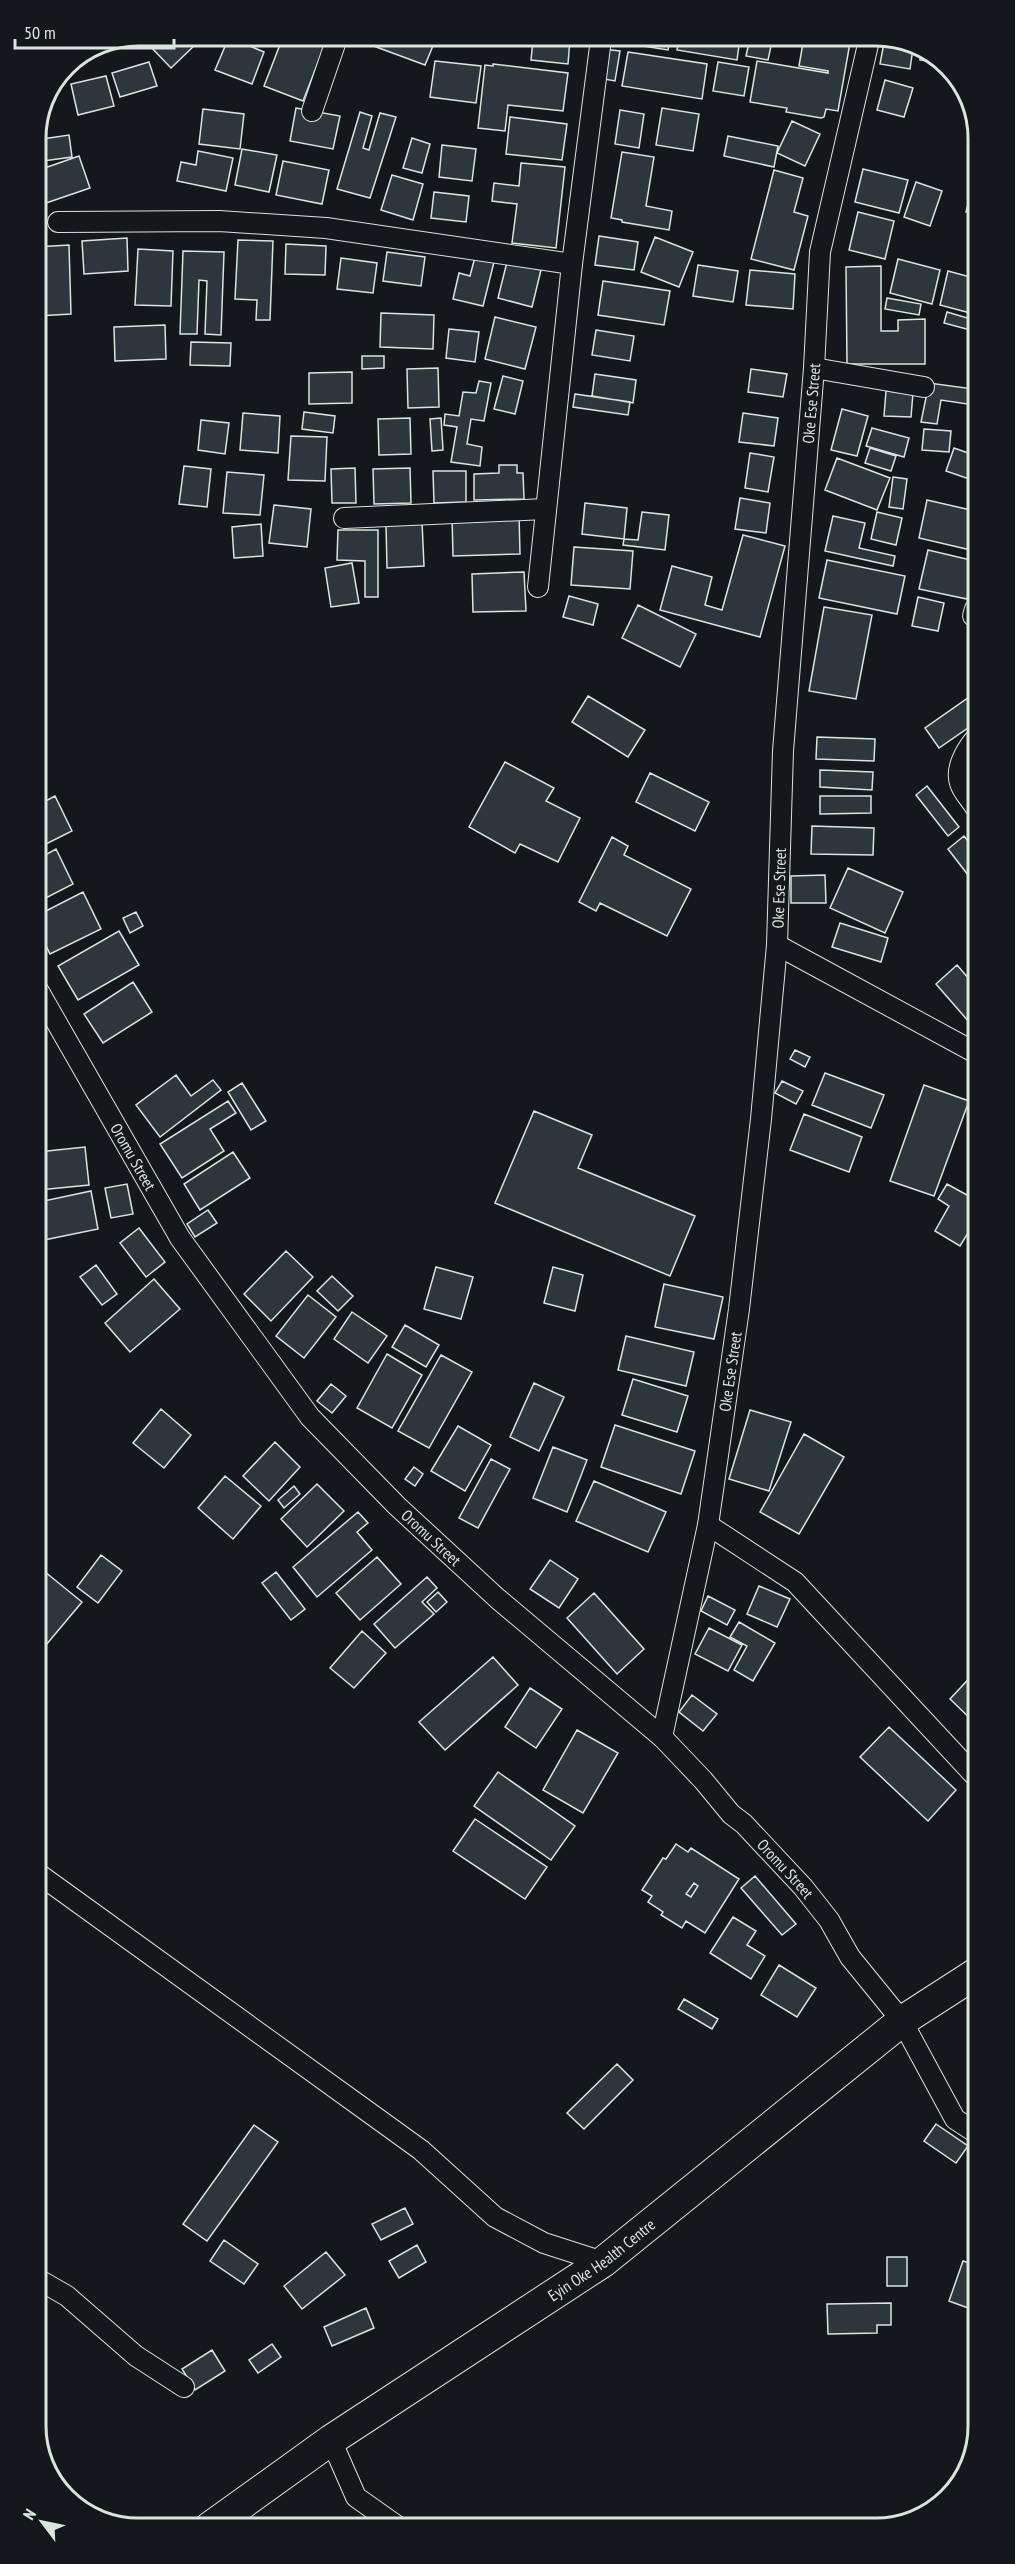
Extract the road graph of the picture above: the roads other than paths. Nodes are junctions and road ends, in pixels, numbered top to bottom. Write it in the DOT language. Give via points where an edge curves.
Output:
graph roads {
  1 [pos="334,46"];
  2 [pos="600,47"];
  3 [pos="867,47"];
  4 [pos="312,111"];
  5 [pos="58,222"];
  6 [pos="572,264"];
  7 [pos="814,368"];
  8 [pos="924,387"];
  9 [pos="546,509"];
  10 [pos="344,518"];
  11 [pos="538,587"];
  12 [pos="968,748"];
  13 [pos="968,796"];
  14 [pos="777,945"];
  15 [pos="47,1005"];
  16 [pos="968,1049"];
  17 [pos="708,1526"];
  18 [pos="662,1737"];
  19 [pos="968,1768"];
  20 [pos="46,1880"];
  21 [pos="968,1978"];
  22 [pos="902,2021"];
  23 [pos="968,2127"];
  24 [pos="603,2262"];
  25 [pos="46,2284"];
  26 [pos="184,2387"];
  27 [pos="331,2440"];
  28 [pos="224,2517"];
  29 [pos="385,2517"];
  1 -- 4 [label="street"];
  2 -- 6 [label="street"];
  3 -- 7 [label="street, Oke Ese Street" via="820,252"];
  5 -- 6 [label="street" via="219,221 326,228"];
  6 -- 9 [label="street"];
  7 -- 8 [label="street"];
  7 -- 14 [label="street, Oke Ese Street" via="783,751"];
  9 -- 10 [label="street"];
  9 -- 11 [label="street"];
  12 -- 13 [label="street" via="959,782"];
  14 -- 16 [label="street"];
  14 -- 17 [label="street, Oke Ese Street" via="739,1309"];
  15 -- 18 [label="street, Oromu Street" via="180,1238 310,1417 397,1506 498,1599"];
  17 -- 18 [label="street, Oke Ese Street"];
  17 -- 19 [label="street" via="795,1582"];
  18 -- 22 [label="street, Oromu Street" via="803,1887 829,1920 850,1957"];
  20 -- 24 [label="street" via="421,2150 495,2217 544,2243"];
  21 -- 22 [label="main road, Eyin Oke Health Centre"];
  22 -- 23 [label="street, Oromu Street" via="956,2119"];
  22 -- 24 [label="main road, Eyin Oke Health Centre"];
  24 -- 27 [label="main road, Eyin Oke Health Centre"];
  25 -- 26 [label="street" via="67,2296 136,2356"];
  27 -- 28 [label="main road, Eyin Oke Health Centre"];
  27 -- 29 [label="street" via="356,2497"];
}
